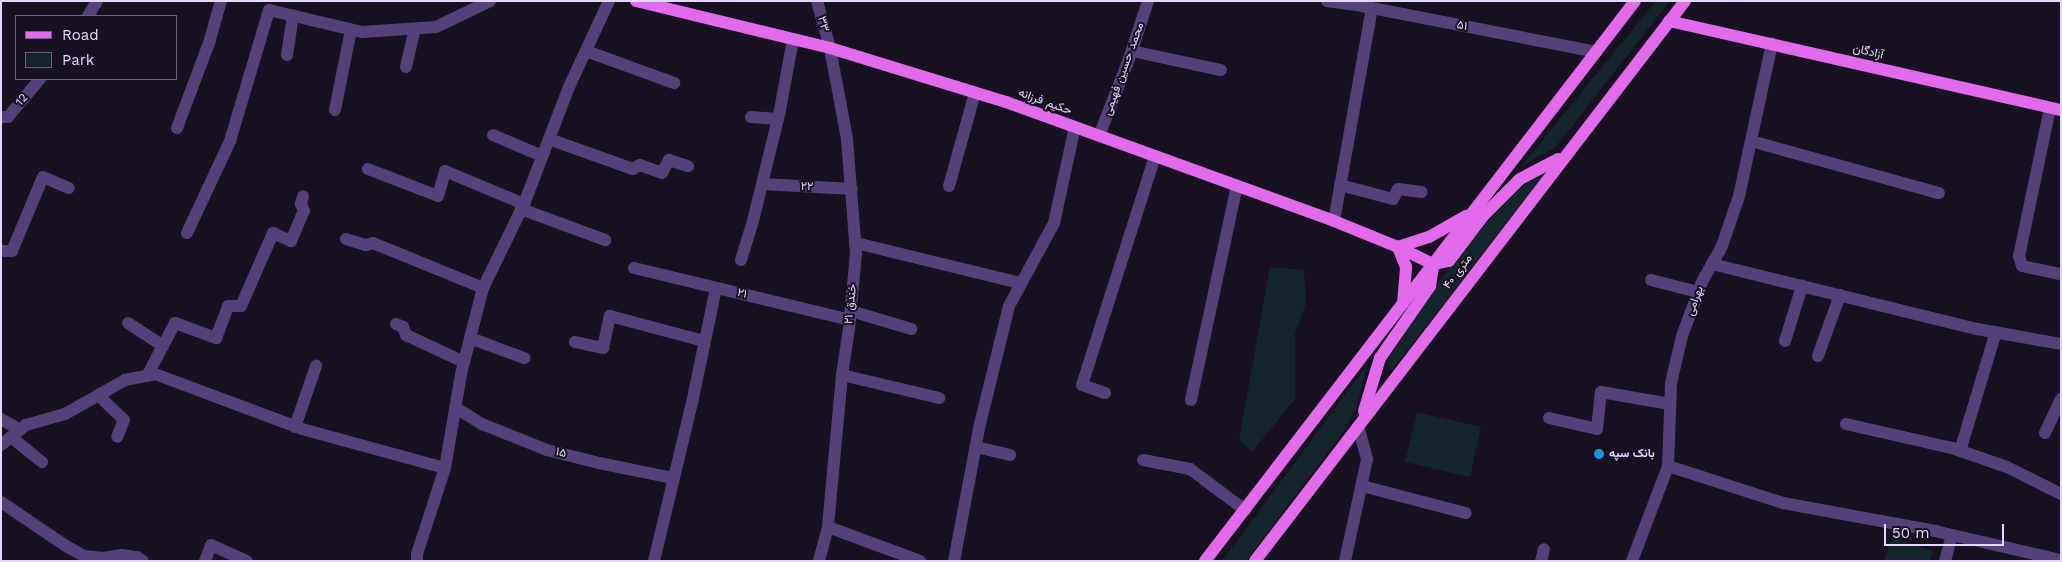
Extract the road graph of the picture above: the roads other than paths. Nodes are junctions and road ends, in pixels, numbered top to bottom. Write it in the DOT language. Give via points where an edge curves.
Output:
graph roads {
  1 [pos="97,1"];
  2 [pos="221,1"];
  3 [pos="490,1"];
  4 [pos="609,1"];
  5 [pos="636,1"];
  6 [pos="817,1"];
  7 [pos="1148,1"];
  8 [pos="1327,1"];
  9 [pos="1636,1"];
  10 [pos="1685,1"];
  11 [pos="1358,3"];
  12 [pos="1372,8"];
  13 [pos="89,15"];
  14 [pos="294,15"];
  15 [pos="1669,21"];
  16 [pos="415,29"];
  17 [pos="351,30"];
  18 [pos="793,39"];
  19 [pos="1772,44"];
  20 [pos="830,48"];
  21 [pos="586,51"];
  22 [pos="1132,51"];
  23 [pos="1596,52"];
  24 [pos="287,56"];
  25 [pos="406,67"];
  26 [pos="1221,70"];
  27 [pos="39,80"];
  28 [pos="674,83"];
  29 [pos="975,93"];
  30 [pos="2055,109"];
  31 [pos="336,110"];
  32 [pos="1,117"];
  33 [pos="751,117"];
  34 [pos="778,119"];
  35 [pos="177,128"];
  36 [pos="1076,128"];
  37 [pos="493,135"];
  38 [pos="1099,136"];
  39 [pos="549,139"];
  40 [pos="1751,142"];
  41 [pos="1566,154"];
  42 [pos="542,156"];
  43 [pos="1155,156"];
  44 [pos="688,166"];
  45 [pos="368,169"];
  46 [pos="762,184"];
  47 [pos="1340,185"];
  48 [pos="948,186"];
  49 [pos="1237,186"];
  50 [pos="69,188"];
  51 [pos="852,189"];
  52 [pos="1422,192"];
  53 [pos="1939,193"];
  54 [pos="303,196"];
  55 [pos="523,207"];
  56 [pos="1475,211"];
  57 [pos="1334,221"];
  58 [pos="186,233"];
  59 [pos="346,239"];
  60 [pos="605,240"];
  61 [pos="856,243"];
  62 [pos="1398,247"];
  63 [pos="1,250"];
  64 [pos="741,260"];
  65 [pos="1433,264"];
  66 [pos="1712,264"];
  67 [pos="634,268"];
  68 [pos="2061,274"];
  69 [pos="1651,280"];
  70 [pos="1020,283"];
  71 [pos="1802,286"];
  72 [pos="483,288"];
  73 [pos="716,288"];
  74 [pos="1698,292"];
  75 [pos="1840,295"];
  76 [pos="1403,305"];
  77 [pos="850,316"];
  78 [pos="128,323"];
  79 [pos="396,324"];
  80 [pos="911,328"];
  81 [pos="1996,332"];
  82 [pos="470,338"];
  83 [pos="704,341"];
  84 [pos="1785,341"];
  85 [pos="575,342"];
  86 [pos="2061,344"];
  87 [pos="163,346"];
  88 [pos="1818,356"];
  89 [pos="524,358"];
  90 [pos="464,362"];
  91 [pos="316,366"];
  92 [pos="842,375"];
  93 [pos="147,376"];
  94 [pos="1105,393"];
  95 [pos="98,395"];
  96 [pos="938,398"];
  97 [pos="2061,399"];
  98 [pos="1191,400"];
  99 [pos="1670,404"];
  100 [pos="456,408"];
  101 [pos="1549,418"];
  102 [pos="1,419"];
  103 [pos="1846,424"];
  104 [pos="1358,426"];
  105 [pos="295,427"];
  106 [pos="2045,434"];
  107 [pos="117,437"];
  108 [pos="11,438"];
  109 [pos="976,447"];
  110 [pos="1960,451"];
  111 [pos="1010,455"];
  112 [pos="1143,460"];
  113 [pos="42,462"];
  114 [pos="1668,466"];
  115 [pos="445,468"];
  116 [pos="673,478"];
  117 [pos="1362,486"];
  118 [pos="2061,494"];
  119 [pos="1,502"];
  120 [pos="1245,510"];
  121 [pos="1466,514"];
  122 [pos="828,527"];
  123 [pos="1952,535"];
  124 [pos="2023,556"];
  125 [pos="112,558"];
  126 [pos="2061,560"];
  127 [pos="142,561"];
  128 [pos="205,561"];
  129 [pos="247,561"];
  130 [pos="417,561"];
  131 [pos="654,561"];
  132 [pos="819,561"];
  133 [pos="920,561"];
  134 [pos="954,561"];
  135 [pos="1205,561"];
  136 [pos="1255,561"];
  137 [pos="1345,561"];
  138 [pos="1632,561"];
  139 [pos="1944,561"];
  1 -- 13 [label="street"];
  2 -- 35 [label="street" via="206,52"];
  3 -- 16 [label="street" via="436,27"];
  4 -- 21 [label="street"];
  5 -- 18 [label="main road, حکیم فرزانه"];
  6 -- 20 [label="street, ۳۳"];
  7 -- 22 [label="street, محمد حسین فهیمی"];
  8 -- 11 [label="street, ۵۱"];
  9 -- 23 [label="main road"];
  10 -- 15 [label="main road, ۴۰ متری"];
  11 -- 12 [label="street, ۵۱"];
  12 -- 23 [label="street, ۵۱"];
  12 -- 47 [label="street"];
  14 -- 17 [label="street"];
  14 -- 24 [label="street"];
  14 -- 58 [label="street" via="269,10 230,141"];
  15 -- 19 [label="main road, آزادگان"];
  15 -- 41 [label="main road, ۴۰ متری"];
  16 -- 17 [label="street"];
  16 -- 25 [label="street"];
  17 -- 31 [label="street"];
  18 -- 20 [label="main road, حکیم فرزانه"];
  18 -- 34 [label="street"];
  19 -- 30 [label="main road, آزادگان"];
  19 -- 40 [label="street, بهرامی"];
  20 -- 29 [label="main road, حکیم فرزانه"];
  20 -- 51 [label="street, ۲۱ خندق" via="847,139"];
  21 -- 28 [label="street"];
  21 -- 39 [label="street"];
  22 -- 26 [label="street"];
  22 -- 38 [label="street, محمد حسین فهیمی"];
  23 -- 56 [label="main road"];
  27 -- 32 [label="street, 12" via="8,117"];
  29 -- 36 [label="main road, حکیم فرزانه"];
  29 -- 48 [label="street"];
  30 -- 68 [label="street" via="2019,256 2022,266"];
  33 -- 34 [label="street"];
  34 -- 46 [label="street"];
  36 -- 38 [label="main road, حکیم فرزانه"];
  36 -- 70 [label="street" via="1054,223"];
  37 -- 42 [label="street"];
  38 -- 43 [label="main road, حکیم فرزانه"];
  39 -- 42 [label="street"];
  39 -- 44 [label="street" via="633,169 640,166 662,173 669,160"];
  40 -- 53 [label="street"];
  40 -- 66 [label="street, بهرامی" via="1740,196"];
  41 -- 65 [label="main road" via="1520,179 1483,216 1449,261"];
  41 -- 104 [label="main road, ۴۰ متری"];
  42 -- 55 [label="street"];
  43 -- 49 [label="main road, حکیم فرزانه"];
  43 -- 94 [label="street" via="1082,385"];
  45 -- 55 [label="street" via="438,196 446,171"];
  46 -- 51 [label="street, ۲۲"];
  46 -- 64 [label="street"];
  47 -- 52 [label="street" via="1393,199 1398,189"];
  47 -- 57 [label="street"];
  49 -- 57 [label="main road, حکیم فرزانه"];
  49 -- 98 [label="street"];
  50 -- 63 [label="street" via="43,177 12,251"];
  51 -- 61 [label="street, ۲۱ خندق"];
  54 -- 87 [label="street" via="301,204 304,211 291,241 273,233 241,306 228,306 216,338 175,324"];
  55 -- 60 [label="street"];
  55 -- 72 [label="street"];
  56 -- 62 [label="main road" via="1428,237"];
  56 -- 65 [label="main road, ۴۰ متری"];
  57 -- 62 [label="main road, حکیم فرزانه"];
  59 -- 72 [label="street" via="366,245 373,243"];
  61 -- 70 [label="street"];
  61 -- 77 [label="street, ۲۱ خندق"];
  62 -- 65 [label="main road, حکیم فرزانه"];
  62 -- 76 [label="main road" via="1406,267"];
  65 -- 76 [label="main road, ۴۰ متری"];
  65 -- 104 [label="main road" via="1430,286 1380,358 1370,398"];
  66 -- 71 [label="street"];
  66 -- 74 [label="street, بهرامی"];
  67 -- 73 [label="street, ۲۱"];
  69 -- 74 [label="street"];
  70 -- 109 [label="street" via="1008,306"];
  71 -- 75 [label="street"];
  71 -- 84 [label="street"];
  72 -- 82 [label="street"];
  73 -- 77 [label="street, ۲۱"];
  73 -- 83 [label="street"];
  74 -- 99 [label="street, بهرامی" via="1682,336 1671,383"];
  75 -- 81 [label="street"];
  75 -- 88 [label="street"];
  76 -- 120 [label="main road, ۴۰ متری"];
  77 -- 80 [label="street, ۲۱"];
  77 -- 92 [label="street, ۲۱ خندق"];
  78 -- 87 [label="street"];
  79 -- 90 [label="street" via="403,327 406,335"];
  81 -- 86 [label="street"];
  81 -- 110 [label="street"];
  82 -- 89 [label="street"];
  82 -- 90 [label="street"];
  83 -- 85 [label="street" via="610,316 603,348"];
  83 -- 116 [label="street"];
  87 -- 93 [label="street"];
  90 -- 100 [label="street"];
  91 -- 105 [label="street"];
  92 -- 96 [label="street"];
  92 -- 122 [label="street, ۲۱ خندق"];
  93 -- 95 [label="street" via="125,380"];
  93 -- 105 [label="street" via="155,374"];
  95 -- 107 [label="street" via="124,420"];
  95 -- 108 [label="street" via="65,414 26,425"];
  97 -- 106 [label="street"];
  99 -- 101 [label="street" via="1601,392 1597,429"];
  99 -- 114 [label="street, بهرامی"];
  100 -- 115 [label="street"];
  100 -- 116 [label="street, ۱۵" via="482,424 547,450"];
  102 -- 108 [label="street"];
  103 -- 110 [label="street"];
  104 -- 117 [label="street" via="1368,459"];
  104 -- 136 [label="main road, ۴۰ متری"];
  105 -- 115 [label="street"];
  108 -- 113 [label="street"];
  109 -- 111 [label="street"];
  109 -- 134 [label="street"];
  110 -- 118 [label="street" via="2007,467"];
  112 -- 120 [label="street" via="1190,469"];
  114 -- 123 [label="street" via="1783,503"];
  114 -- 138 [label="street, بهرامی"];
  115 -- 130 [label="street"];
  116 -- 131 [label="street"];
  117 -- 121 [label="street"];
  117 -- 137 [label="street"];
  119 -- 125 [label="street" via="84,556"];
  120 -- 135 [label="main road, ۴۰ متری"];
  122 -- 132 [label="street, ۲۱ خندق"];
  122 -- 133 [label="street"];
  123 -- 124 [label="street"];
  123 -- 139 [label="street"];
  124 -- 126 [label="street"];
  125 -- 127 [label="street" via="130,556"];
  128 -- 129 [label="street" via="211,545"];
}
